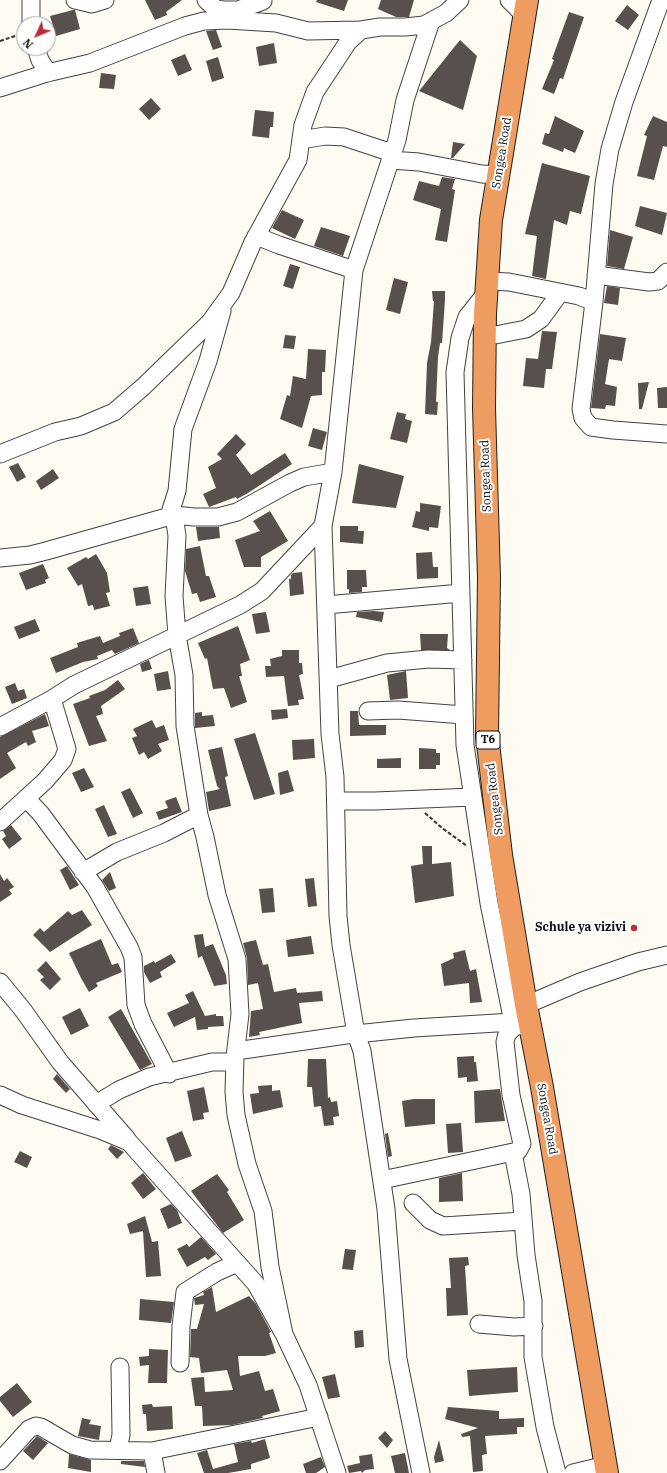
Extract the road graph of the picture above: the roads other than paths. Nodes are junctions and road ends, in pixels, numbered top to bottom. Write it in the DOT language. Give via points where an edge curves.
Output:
graph roads {
  1 [pos="31,0"];
  2 [pos="75,0"];
  3 [pos="105,0"];
  4 [pos="206,0"];
  5 [pos="460,0"];
  6 [pos="509,0"];
  7 [pos="661,0"];
  8 [pos="263,1"];
  9 [pos="526,8"];
  10 [pos="32,16"];
  11 [pos="431,21"];
  12 [pos="264,22"];
  13 [pos="361,30"];
  14 [pos="39,56"];
  15 [pos="48,73"];
  16 [pos="0,88"];
  17 [pos="301,140"];
  18 [pos="391,157"];
  19 [pos="498,175"];
  20 [pos="256,236"];
  21 [pos="354,270"];
  22 [pos="667,272"];
  23 [pos="596,275"];
  24 [pos="487,287"];
  25 [pos="560,293"];
  26 [pos="594,302"];
  27 [pos="224,303"];
  28 [pos="485,337"];
  29 [pos="667,434"];
  30 [pos="0,454"];
  31 [pos="333,472"];
  32 [pos="172,516"];
  33 [pos="323,526"];
  34 [pos="0,558"];
  35 [pos="461,593"];
  36 [pos="326,605"];
  37 [pos="177,635"];
  38 [pos="463,660"];
  39 [pos="329,679"];
  40 [pos="52,699"];
  41 [pos="368,711"];
  42 [pos="464,715"];
  43 [pos="0,727"];
  44 [pos="473,797"];
  45 [pos="27,799"];
  46 [pos="336,801"];
  47 [pos="198,815"];
  48 [pos="0,822"];
  49 [pos="84,872"];
  50 [pos="667,956"];
  51 [pos="0,982"];
  52 [pos="520,1019"];
  53 [pos="356,1034"];
  54 [pos="235,1057"];
  55 [pos="169,1074"];
  56 [pos="0,1095"];
  57 [pos="96,1104"];
  58 [pos="129,1142"];
  59 [pos="513,1153"];
  60 [pos="382,1180"];
  61 [pos="413,1203"];
  62 [pos="522,1221"];
  63 [pos="237,1263"];
  64 [pos="480,1324"];
  65 [pos="534,1326"];
  66 [pos="284,1334"];
  67 [pos="180,1363"];
  68 [pos="120,1367"];
  69 [pos="319,1417"];
  70 [pos="118,1449"];
  71 [pos="152,1452"];
  72 [pos="0,1461"];
  73 [pos="607,1469"];
  74 [pos="156,1473"];
  75 [pos="337,1473"];
  76 [pos="421,1473"];
  77 [pos="557,1473"];
  78 [pos="573,1473"];
  1 -- 10 [label="street"];
  2 -- 3 [label="street" via="92,4"];
  4 -- 8 [label="street" via="216,9 223,10 238,10"];
  5 -- 11 [label="street" via="446,13"];
  6 -- 9 [label="street"];
  7 -- 23 [label="street" via="610,149 604,184"];
  8 -- 12 [label="street"];
  9 -- 19 [label="highway, Songea Road / T6"];
  11 -- 13 [label="street" via="424,25"];
  11 -- 18 [label="street" via="405,100"];
  12 -- 13 [label="street" via="308,31"];
  12 -- 15 [label="street" via="227,20 198,23 146,40 90,63"];
  13 -- 17 [label="street" via="348,42 315,92 303,125"];
  14 -- 15 [label="street"];
  15 -- 16 [label="street"];
  17 -- 18 [label="street" via="325,136 344,137"];
  17 -- 20 [label="street" via="298,160"];
  18 -- 19 [label="street"];
  18 -- 21 [label="street"];
  19 -- 24 [label="highway, Songea Road / T6" via="491,220"];
  20 -- 21 [label="street"];
  20 -- 27 [label="street" via="231,293"];
  21 -- 31 [label="street"];
  22 -- 23 [label="street" via="658,281 649,282"];
  23 -- 26 [label="street"];
  24 -- 25 [label="street" via="509,282"];
  24 -- 28 [label="highway, Songea Road / T6"];
  24 -- 35 [label="street" via="467,316 460,338 455,372"];
  25 -- 26 [label="street"];
  25 -- 28 [label="street" via="541,319 526,329"];
  26 -- 29 [label="street" via="581,409 583,418 591,426"];
  27 -- 30 [label="street" via="210,322 114,412 82,426 55,432"];
  27 -- 32 [label="street" via="208,361 183,429"];
  28 -- 52 [label="highway, Songea Road / T6" via="484,408 490,578 487,735"];
  31 -- 32 [label="street" via="304,477 237,512 218,517"];
  31 -- 33 [label="street"];
  32 -- 34 [label="street" via="30,555"];
  32 -- 37 [label="street" via="177,536 174,596"];
  33 -- 36 [label="street"];
  33 -- 37 [label="street" via="262,591 240,605"];
  35 -- 36 [label="street"];
  35 -- 38 [label="street"];
  36 -- 39 [label="street"];
  37 -- 40 [label="street" via="74,685"];
  37 -- 47 [label="street" via="184,676 185,726"];
  38 -- 39 [label="street" via="428,659 387,663"];
  38 -- 42 [label="street"];
  39 -- 46 [label="street" via="330,734"];
  40 -- 43 [label="street"];
  40 -- 45 [label="street" via="67,749 54,772"];
  41 -- 42 [label="street" via="398,710"];
  42 -- 44 [label="street" via="465,745"];
  44 -- 46 [label="street"];
  44 -- 52 [label="street" via="489,903"];
  45 -- 48 [label="street"];
  45 -- 49 [label="street"];
  46 -- 53 [label="street" via="339,924"];
  47 -- 49 [label="street" via="164,833 117,852"];
  47 -- 54 [label="street" via="217,895 237,959 240,1014"];
  49 -- 55 [label="street" via="130,948 133,957 136,1005"];
  50 -- 52 [label="street" via="638,962 580,982"];
  51 -- 57 [label="street" via="60,1062"];
  52 -- 53 [label="street"];
  52 -- 59 [label="street" via="507,1034 505,1042 511,1096 522,1144 518,1151"];
  52 -- 73 [label="highway, Songea Road / T6" via="542,1087"];
  53 -- 54 [label="street"];
  53 -- 60 [label="street" via="362,1051"];
  54 -- 55 [label="street"];
  54 -- 66 [label="street" via="236,1115 247,1164 263,1210 270,1267"];
  55 -- 57 [label="street" via="149,1078 119,1090"];
  56 -- 58 [label="street"];
  57 -- 58 [label="street"];
  58 -- 63 [label="street"];
  59 -- 60 [label="street"];
  59 -- 62 [label="street" via="521,1194"];
  60 -- 76 [label="street" via="398,1359"];
  61 -- 62 [label="street" via="430,1220 443,1226"];
  62 -- 65 [label="street"];
  63 -- 66 [label="street" via="256,1284"];
  63 -- 67 [label="street" via="185,1292"];
  64 -- 65 [label="street"];
  65 -- 77 [label="street" via="533,1357 545,1427"];
  66 -- 69 [label="street" via="308,1385"];
  68 -- 70 [label="street" via="121,1435"];
  69 -- 71 [label="street"];
  69 -- 75 [label="street"];
  70 -- 71 [label="street"];
  70 -- 72 [label="street" via="90,1450 72,1445 36,1426 29,1429"];
  71 -- 74 [label="street"];
  73 -- 78 [label="street"];
}
